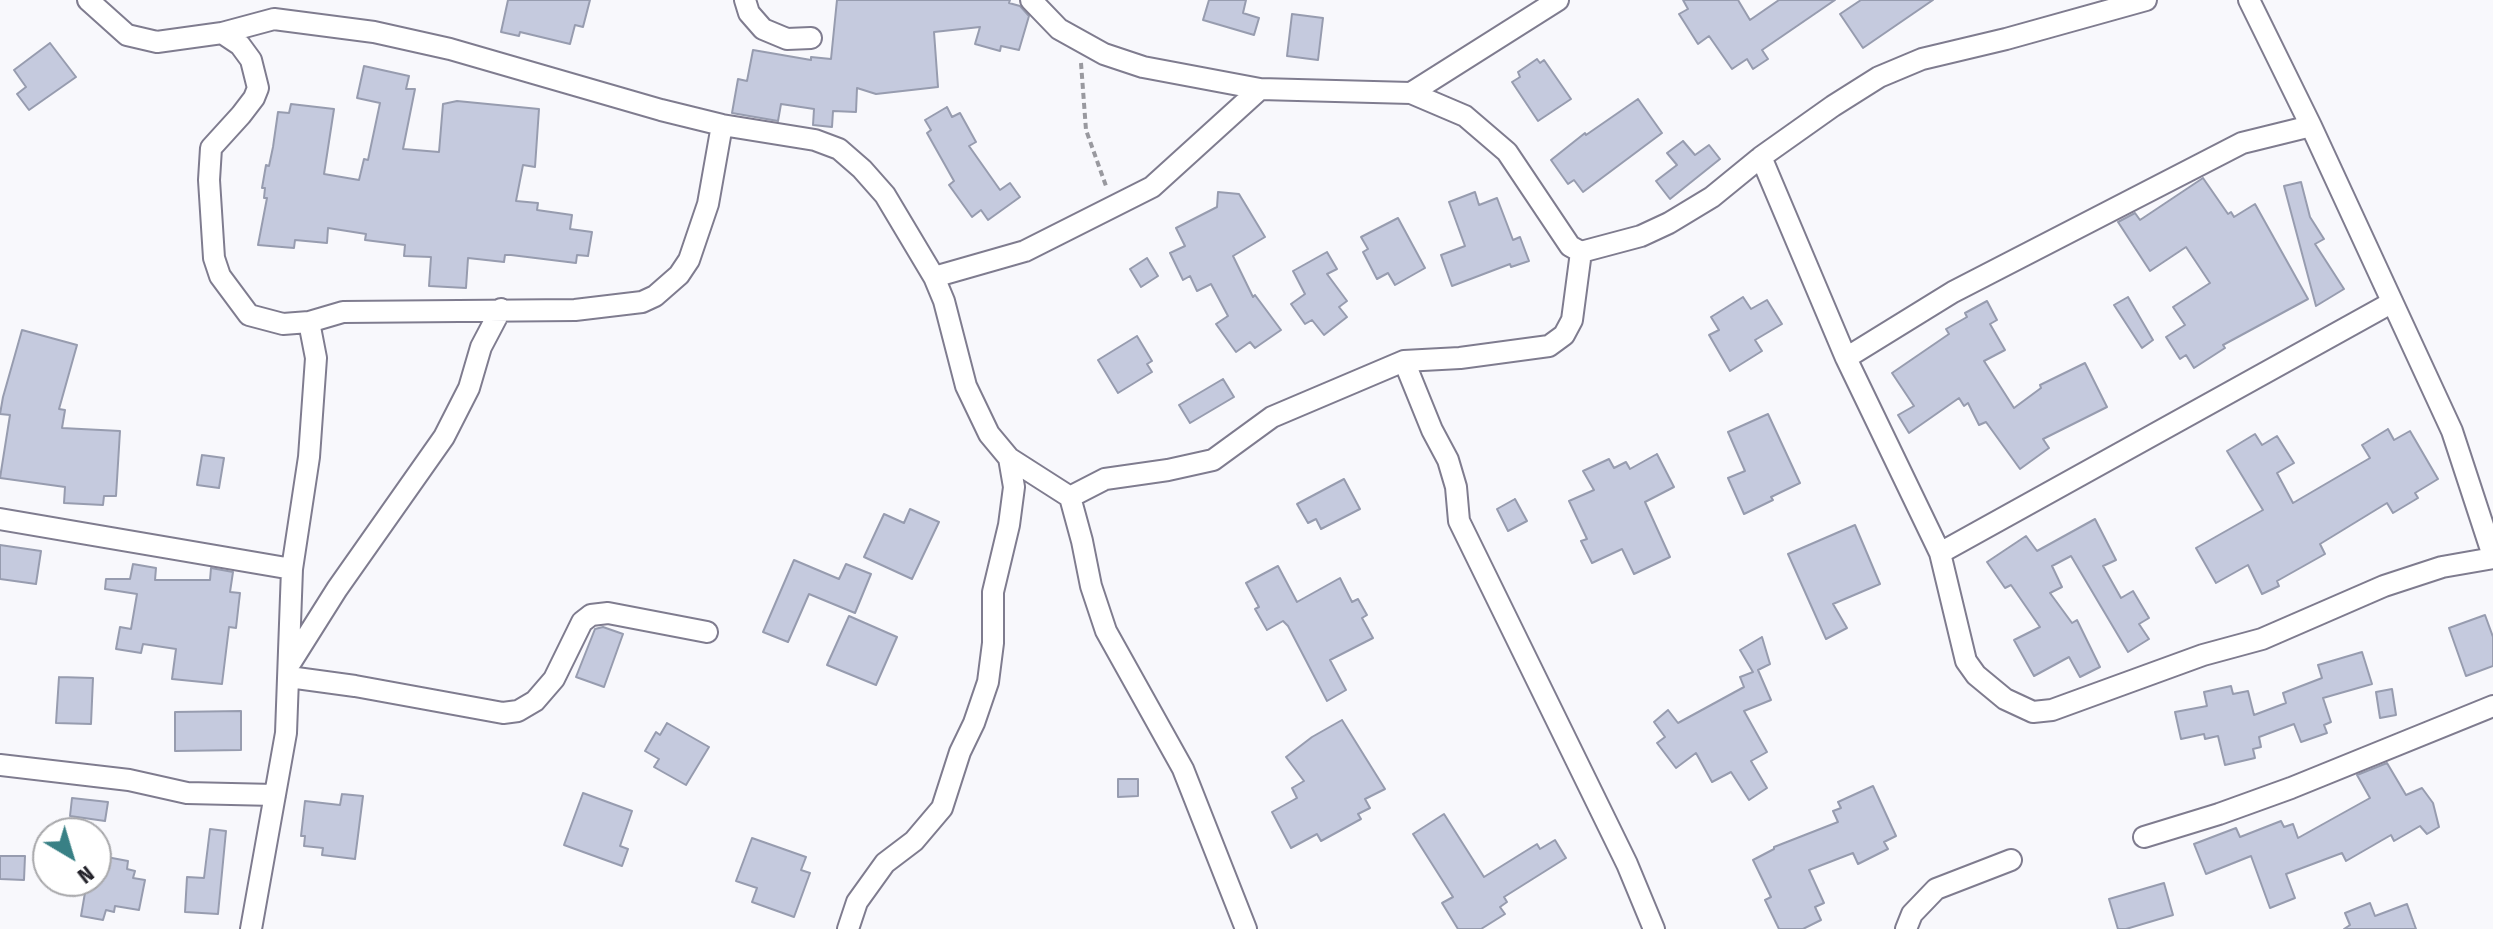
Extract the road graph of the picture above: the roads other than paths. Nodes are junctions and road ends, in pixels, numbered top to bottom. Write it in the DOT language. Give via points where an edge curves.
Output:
graph roads {
  1 [pos="88,0"];
  2 [pos="745,0"];
  3 [pos="1031,0"];
  4 [pos="1558,0"];
  5 [pos="2146,0"];
  6 [pos="2249,0"];
  7 [pos="222,33"];
  8 [pos="811,38"];
  9 [pos="1260,89"];
  10 [pos="1411,93"];
  11 [pos="722,125"];
  12 [pos="2311,126"];
  13 [pos="1761,157"];
  14 [pos="1581,252"];
  15 [pos="934,277"];
  16 [pos="2391,303"];
  17 [pos="501,309"];
  18 [pos="309,322"];
  19 [pos="1846,358"];
  20 [pos="1404,361"];
  21 [pos="1009,458"];
  22 [pos="1070,497"];
  23 [pos="0,519"];
  24 [pos="1940,553"];
  25 [pos="2493,557"];
  26 [pos="292,569"];
  27 [pos="707,632"];
  28 [pos="290,670"];
  29 [pos="2493,706"];
  30 [pos="0,765"];
  31 [pos="275,795"];
  32 [pos="2144,837"];
  33 [pos="2011,860"];
  34 [pos="251,929"];
  35 [pos="848,929"];
  36 [pos="1246,929"];
  37 [pos="1654,929"];
  38 [pos="1906,929"];
  1 -- 7 [label="street" via="127,35 157,42"];
  2 -- 8 [label="street" via="763,29 787,39"];
  3 -- 9 [label="street" via="1047,19 1104,54 1143,67"];
  4 -- 10 [label="street"];
  5 -- 13 [label="street" via="1922,59 1879,77"];
  6 -- 12 [label="street"];
  7 -- 11 [label="street" via="274,19 374,32"];
  7 -- 18 [label="street" via="251,60 258,88 211,148 214,258 220,276 249,315 283,324"];
  9 -- 10 [label="street"];
  9 -- 15 [label="street" via="1152,187 1025,251"];
  10 -- 14 [label="street" via="1465,116 1507,152 1570,246"];
  11 -- 15 [label="street" via="839,149 885,195"];
  11 -- 17 [label="street" via="708,204 689,260 667,287 642,302 575,310"];
  12 -- 16 [label="street"];
  12 -- 19 [label="street" via="2242,143 1953,292"];
  13 -- 14 [label="street" via="1669,223"];
  13 -- 19 [label="street"];
  14 -- 20 [label="street" via="1572,320 1549,346"];
  15 -- 21 [label="street" via="976,411"];
  16 -- 24 [label="street"];
  16 -- 25 [label="street" via="2452,431"];
  17 -- 18 [label="street" via="343,312"];
  17 -- 28 [label="street" via="444,437 337,589"];
  18 -- 26 [label="street" via="316,358 312,419"];
  19 -- 24 [label="street"];
  20 -- 22 [label="street" via="1272,417 1213,460 1105,479"];
  20 -- 37 [label="street" via="1448,460 1459,521"];
  21 -- 22 [label="street"];
  21 -- 35 [label="street" via="1014,487 1009,525 993,592 988,682 974,723 942,808 914,841 885,863 857,902"];
  22 -- 36 [label="street" via="1106,631 1183,769"];
  23 -- 26 [label="street"];
  24 -- 25 [label="street" via="1966,661 2005,699 2033,712 2262,639 2384,586"];
  26 -- 28 [label="street"];
  27 -- 28 [label="street" via="608,613 591,615 535,701 503,713"];
  28 -- 31 [label="street"];
  29 -- 32 [label="street" via="2291,788"];
  30 -- 31 [label="street" via="129,780 187,793"];
  31 -- 34 [label="street"];
  33 -- 38 [label="street" via="1936,889 1912,914"];
}
